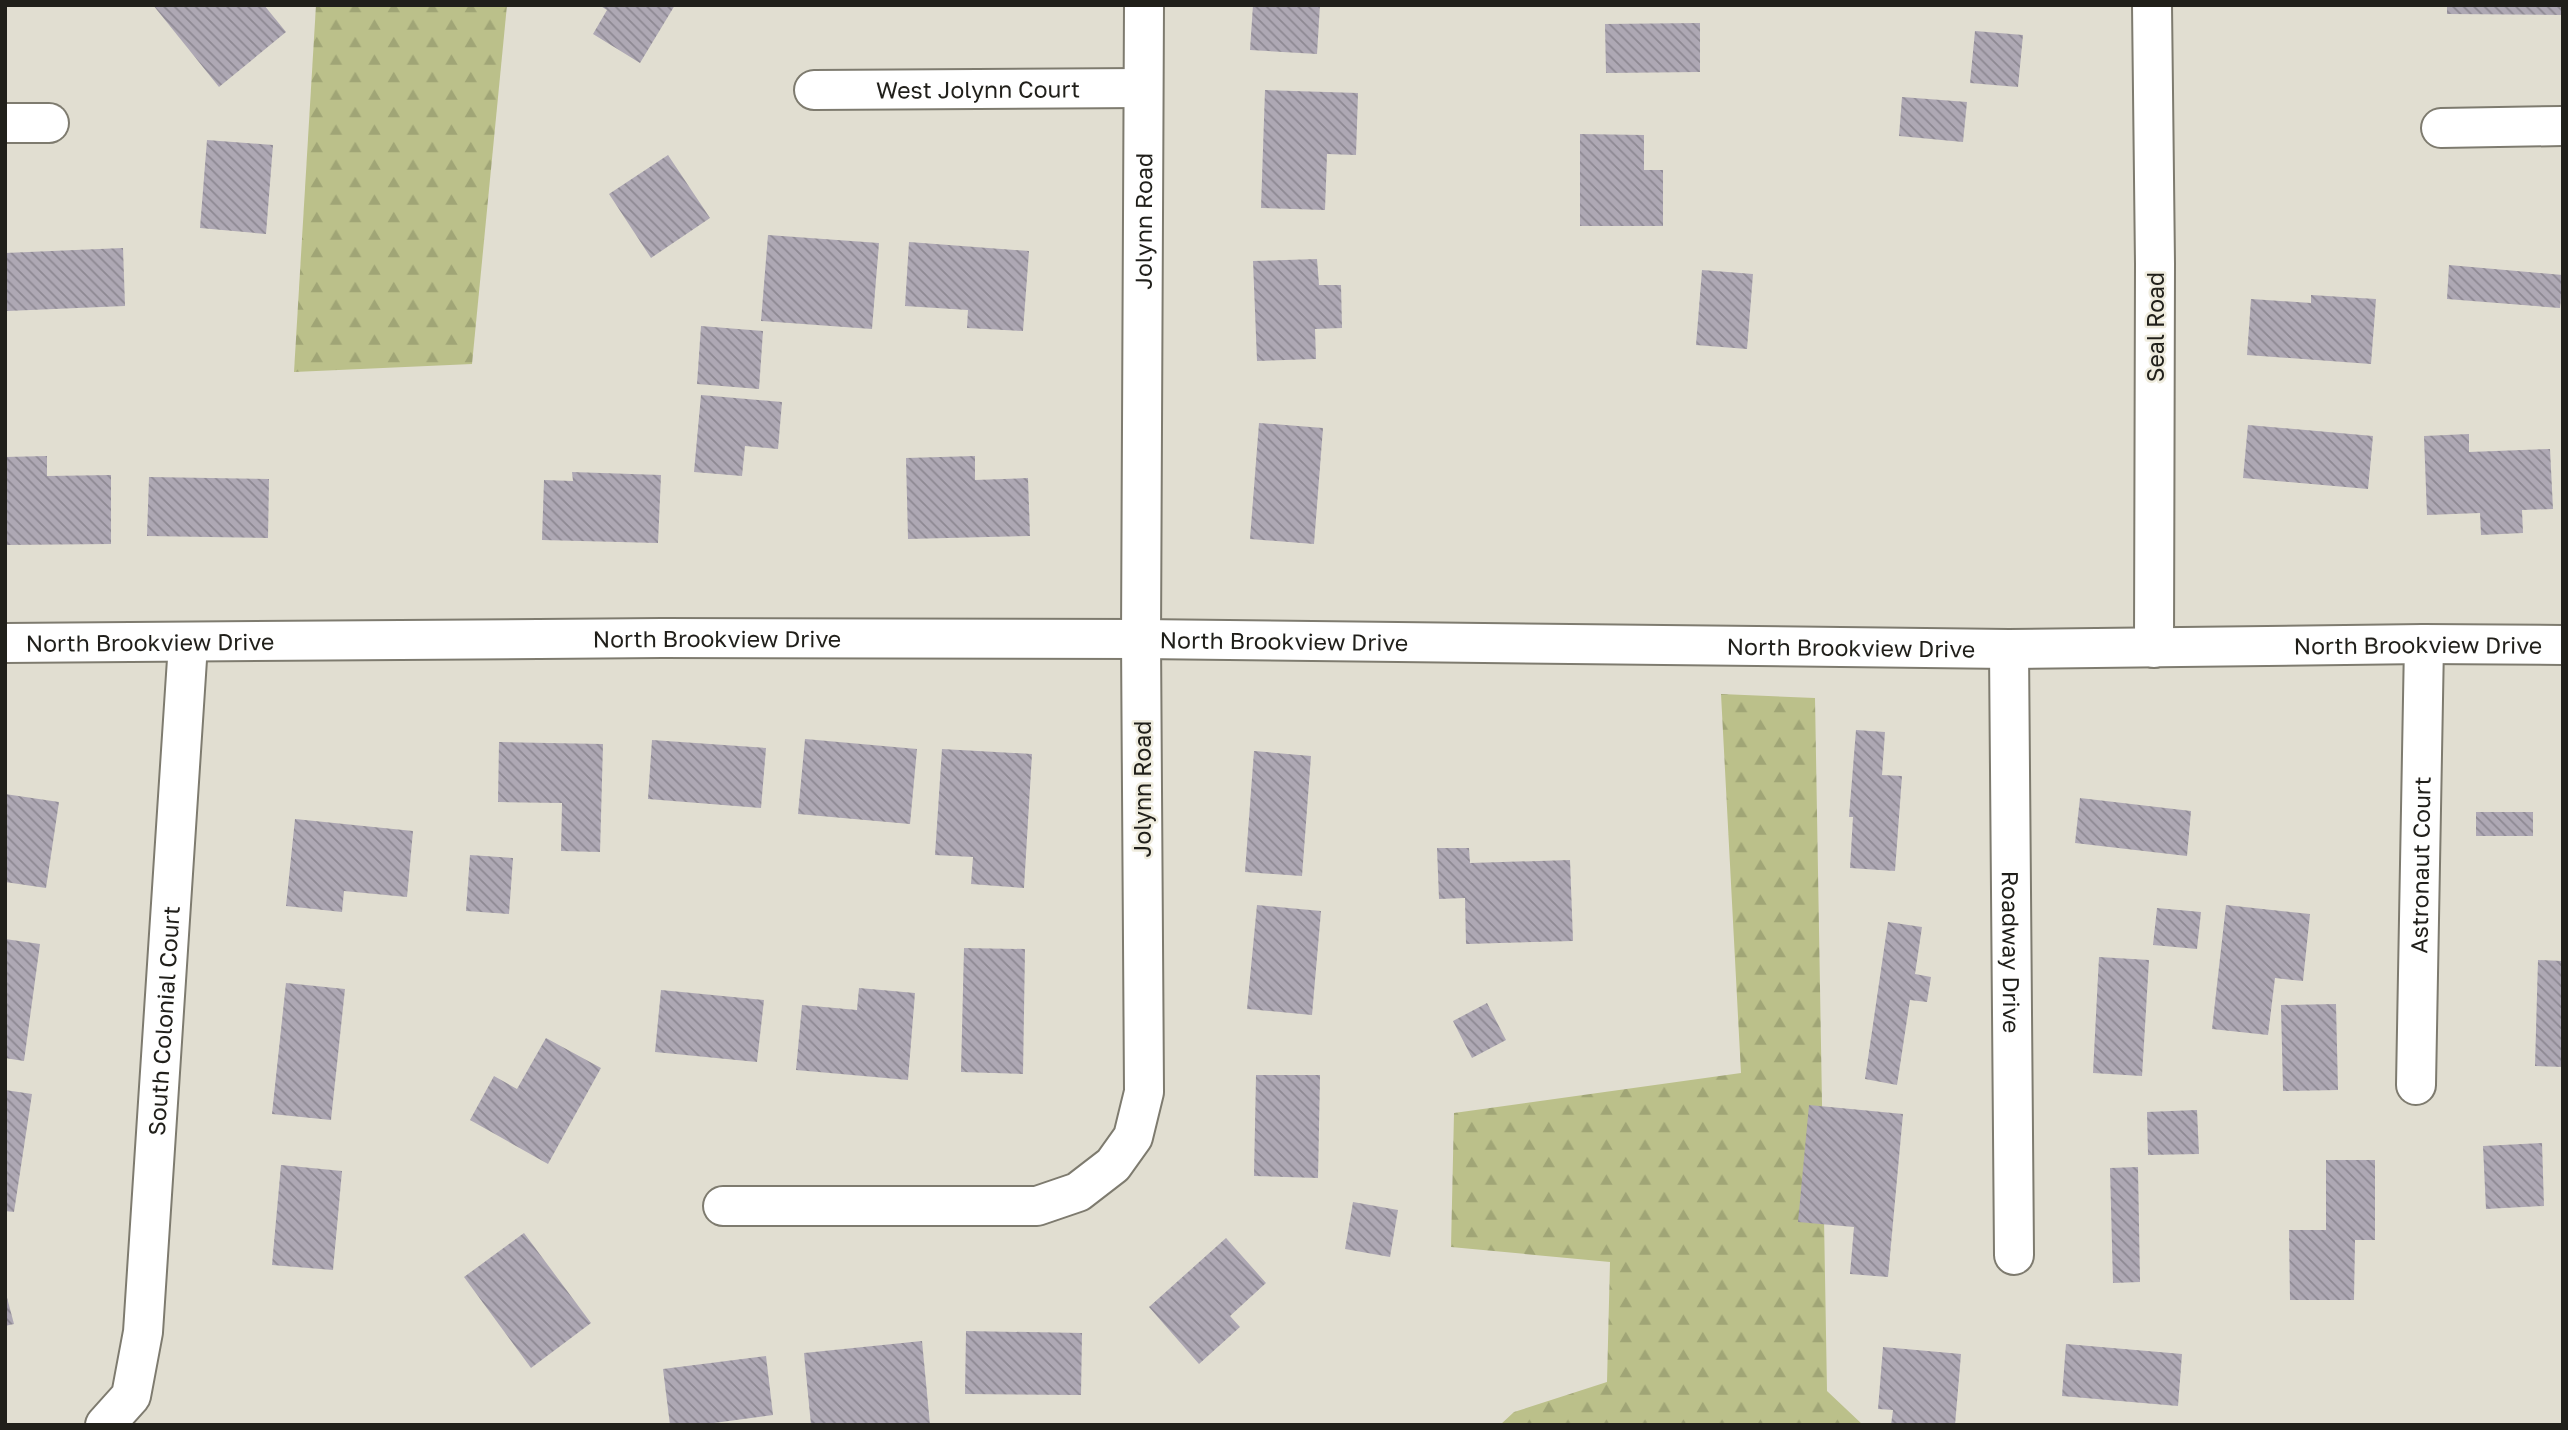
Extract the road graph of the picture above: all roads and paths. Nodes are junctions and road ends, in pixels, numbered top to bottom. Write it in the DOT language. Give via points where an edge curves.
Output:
graph roads {
  1 [pos="1144,5"];
  2 [pos="2152,5"];
  3 [pos="1142,88"];
  4 [pos="814,90"];
  5 [pos="5,123"];
  6 [pos="49,123"];
  7 [pos="2563,126"];
  8 [pos="2441,128"];
  9 [pos="1141,639"];
  10 [pos="5,643"];
  11 [pos="188,644"];
  12 [pos="2424,644"];
  13 [pos="2563,645"];
  14 [pos="2154,648"];
  15 [pos="2009,649"];
  16 [pos="2416,1086"];
  17 [pos="723,1206"];
  18 [pos="2014,1255"];
  19 [pos="105,1425"];
  1 -- 3 [label="street, Jolynn Road"];
  2 -- 14 [label="street, Seal Road"];
  3 -- 4 [label="street, West Jolynn Court"];
  3 -- 9 [label="street, Jolynn Road"];
  5 -- 6 [label="street"];
  7 -- 8 [label="street"];
  9 -- 11 [label="street, North Brookview Drive" via="662,638"];
  9 -- 15 [label="street, North Brookview Drive"];
  9 -- 17 [label="street, Jolynn Road" via="1144,1092 1133,1137 1113,1165 1078,1192 1037,1206"];
  10 -- 11 [label="street, North Brookview Drive"];
  11 -- 19 [label="street, South Colonial Court" via="143,1332 131,1396"];
  12 -- 13 [label="street, North Brookview Drive"];
  12 -- 14 [label="street, North Brookview Drive"];
  12 -- 16 [label="street, Astronaut Court"];
  14 -- 15 [label="street, North Brookview Drive"];
  15 -- 18 [label="street, Roadway Drive"];
}
